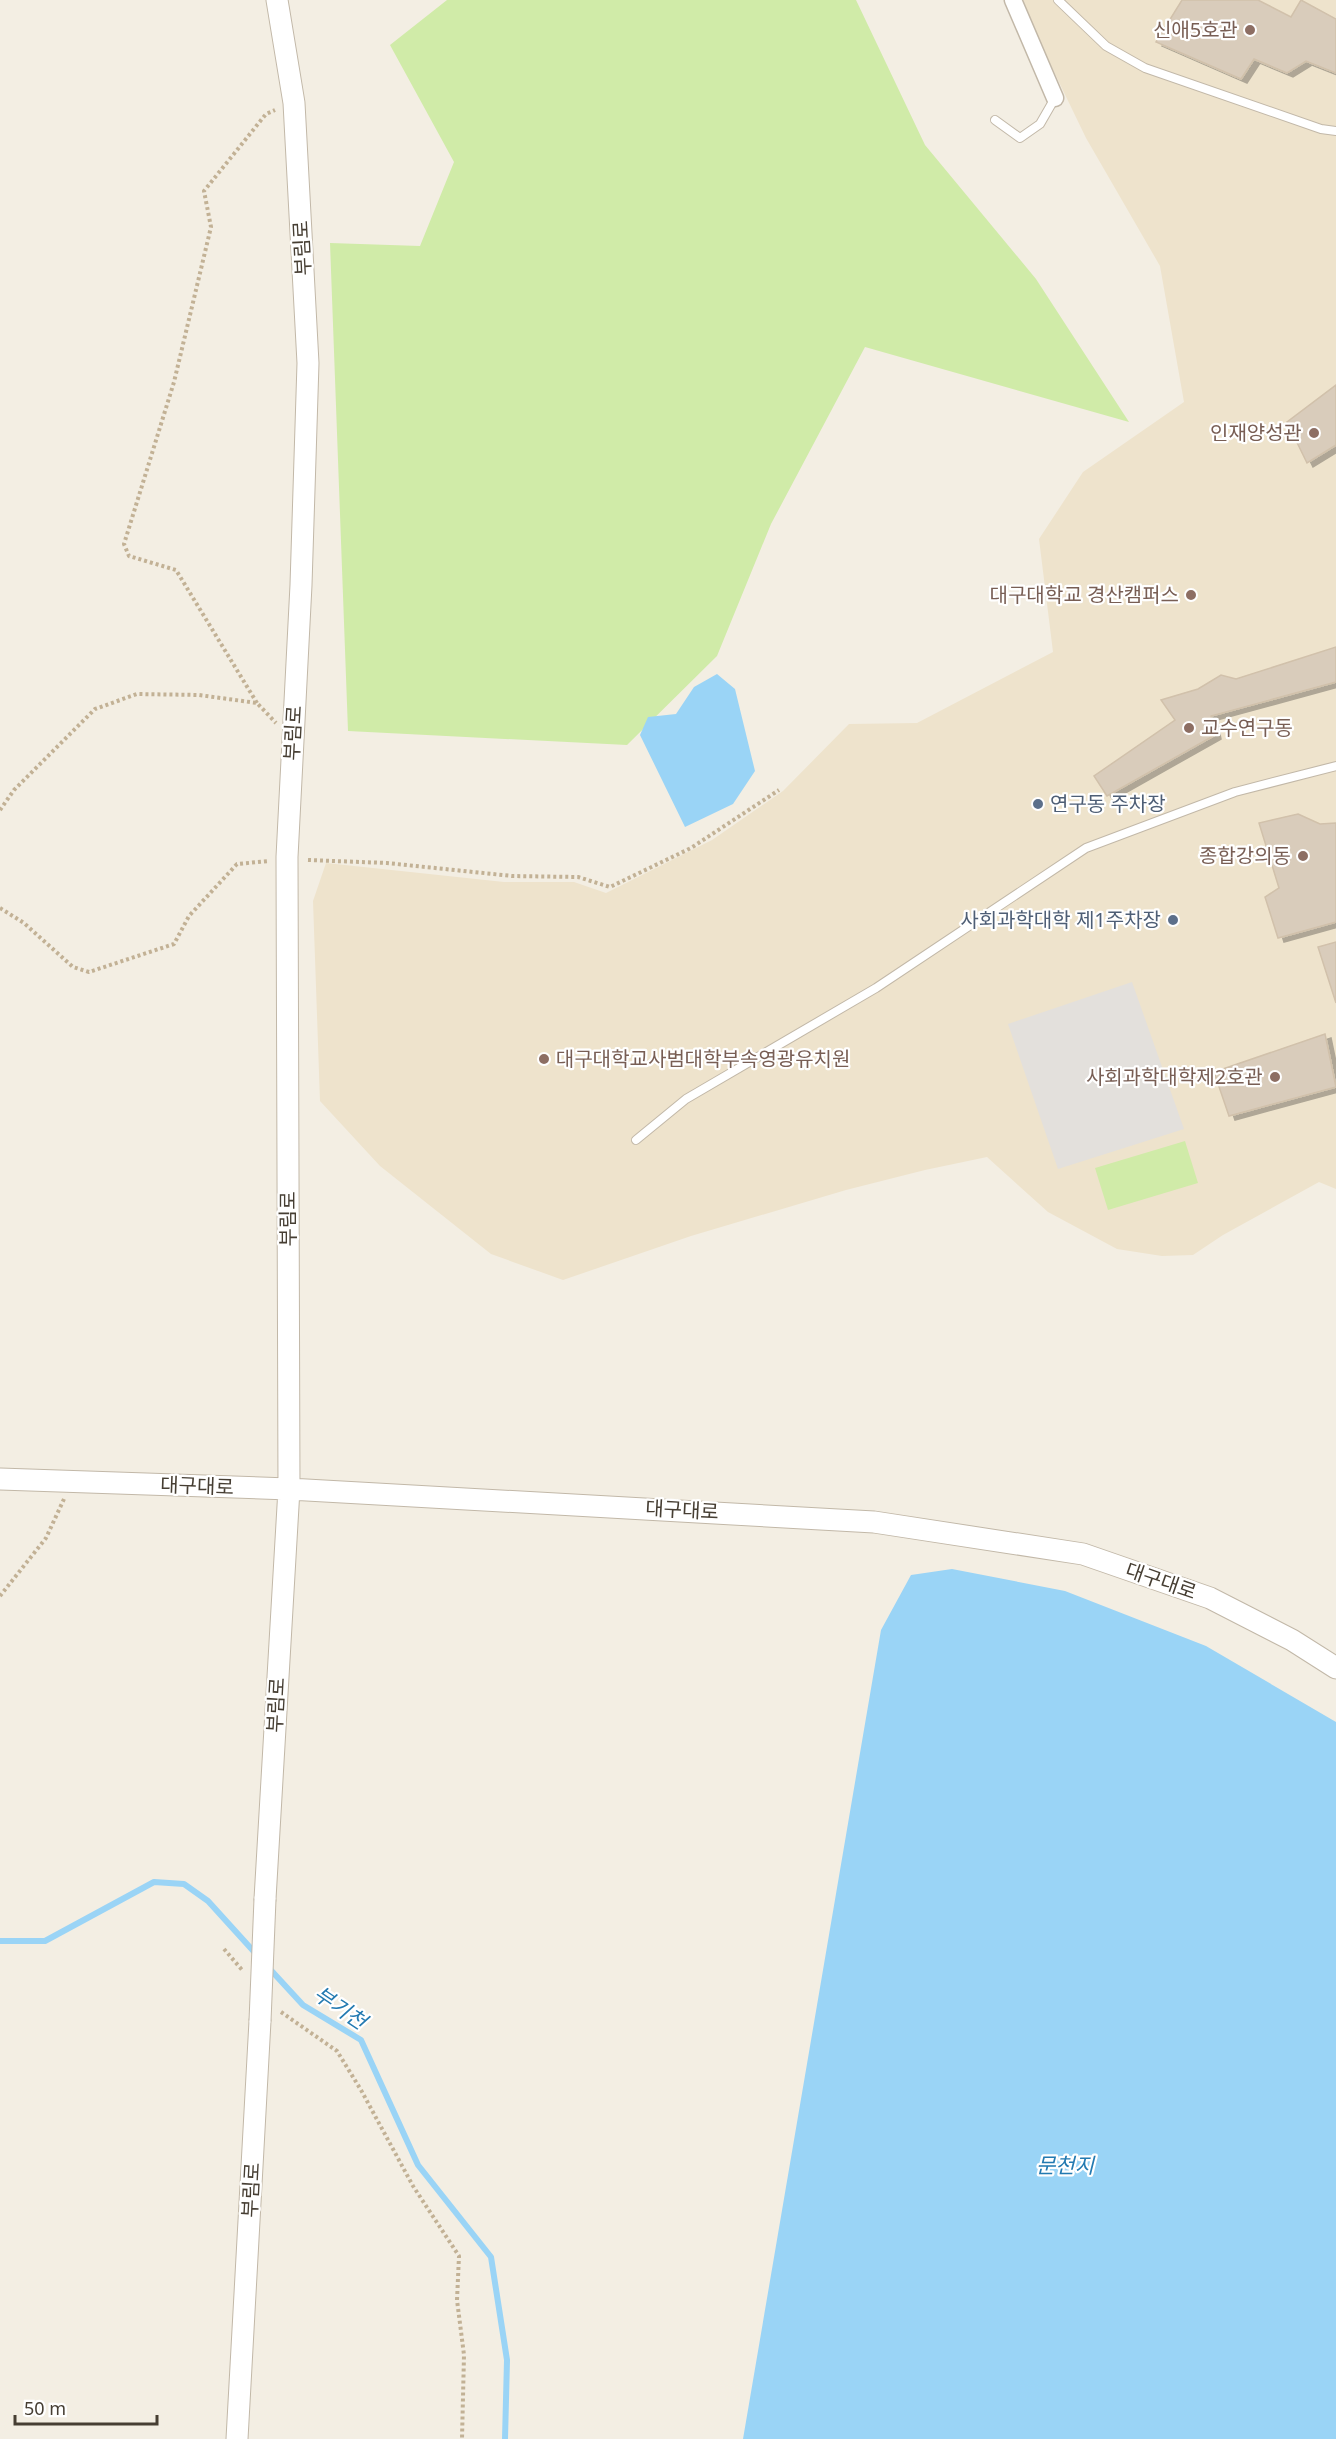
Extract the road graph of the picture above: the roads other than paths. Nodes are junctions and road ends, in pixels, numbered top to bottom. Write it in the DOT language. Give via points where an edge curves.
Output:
graph roads {
  1 [pos="277,0"];
  2 [pos="1013,0"];
  3 [pos="1058,0"];
  4 [pos="1055,98"];
  5 [pos="995,120"];
  6 [pos="1336,131"];
  7 [pos="1336,766"];
  8 [pos="636,1140"];
  9 [pos="0,1479"];
  10 [pos="289,1489"];
  11 [pos="1336,1668"];
  12 [pos="237,2439"];
  1 -- 10 [label="street, 부림로" via="294,103 308,363 287,857"];
  2 -- 4 [label="street"];
  3 -- 6 [label="lane" via="1106,46 1145,68"];
  4 -- 5 [label="lane" via="1040,124 1020,138"];
  7 -- 8 [label="lane" via="1235,792 1086,848 876,988 686,1099"];
  9 -- 10 [label="street, 대구대로"];
  10 -- 11 [label="street, 대구대로" via="874,1522 1083,1554 1210,1598 1293,1640"];
  10 -- 12 [label="street, 부림로, bridge" via="265,1899 268,2014"];
}
